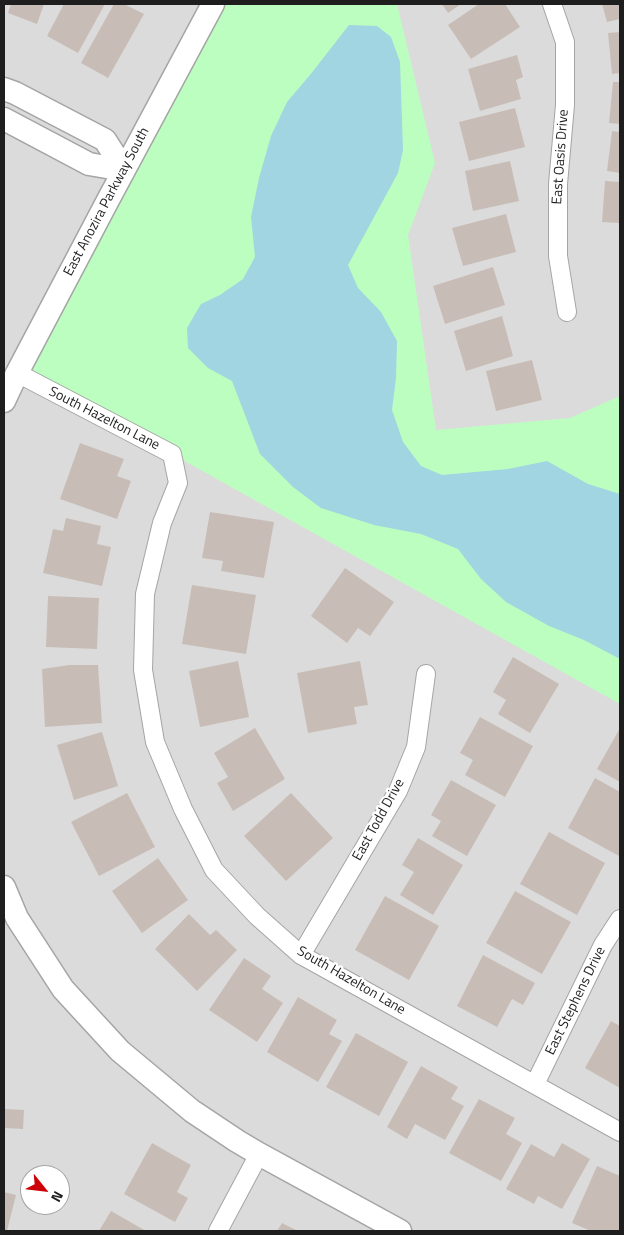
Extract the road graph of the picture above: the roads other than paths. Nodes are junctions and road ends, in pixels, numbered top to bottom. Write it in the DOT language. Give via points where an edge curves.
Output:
graph roads {
  1 [pos="213,4"];
  2 [pos="552,4"];
  3 [pos="4,89"];
  4 [pos="4,119"];
  5 [pos="124,170"];
  6 [pos="566,312"];
  7 [pos="17,374"];
  8 [pos="4,401"];
  9 [pos="426,674"];
  10 [pos="4,886"];
  11 [pos="620,919"];
  12 [pos="301,955"];
  13 [pos="535,1084"];
  14 [pos="620,1132"];
  15 [pos="259,1154"];
  16 [pos="218,1231"];
  17 [pos="400,1231"];
  1 -- 5 [label="street, East Anozira Parkway South"];
  2 -- 6 [label="street, East Oasis Drive" via="565,42 558,256"];
  3 -- 5 [label="street" via="105,140"];
  4 -- 5 [label="street" via="89,164"];
  5 -- 7 [label="street, East Anozira Parkway South"];
  7 -- 8 [label="street, East Anozira Parkway South"];
  7 -- 12 [label="street, South Hazelton Lane" via="172,454 178,483 162,523 145,594 143,670 155,742 182,809 214,870 257,916"];
  9 -- 12 [label="street, East Todd Drive" via="416,747 398,791"];
  10 -- 15 [label="street" via="17,918 63,989 120,1052 192,1111"];
  11 -- 13 [label="street, East Stephens Drive" via="603,945"];
  12 -- 13 [label="street, South Hazelton Lane"];
  13 -- 14 [label="street, South Hazelton Lane"];
  15 -- 16 [label="street"];
  15 -- 17 [label="street"];
}
